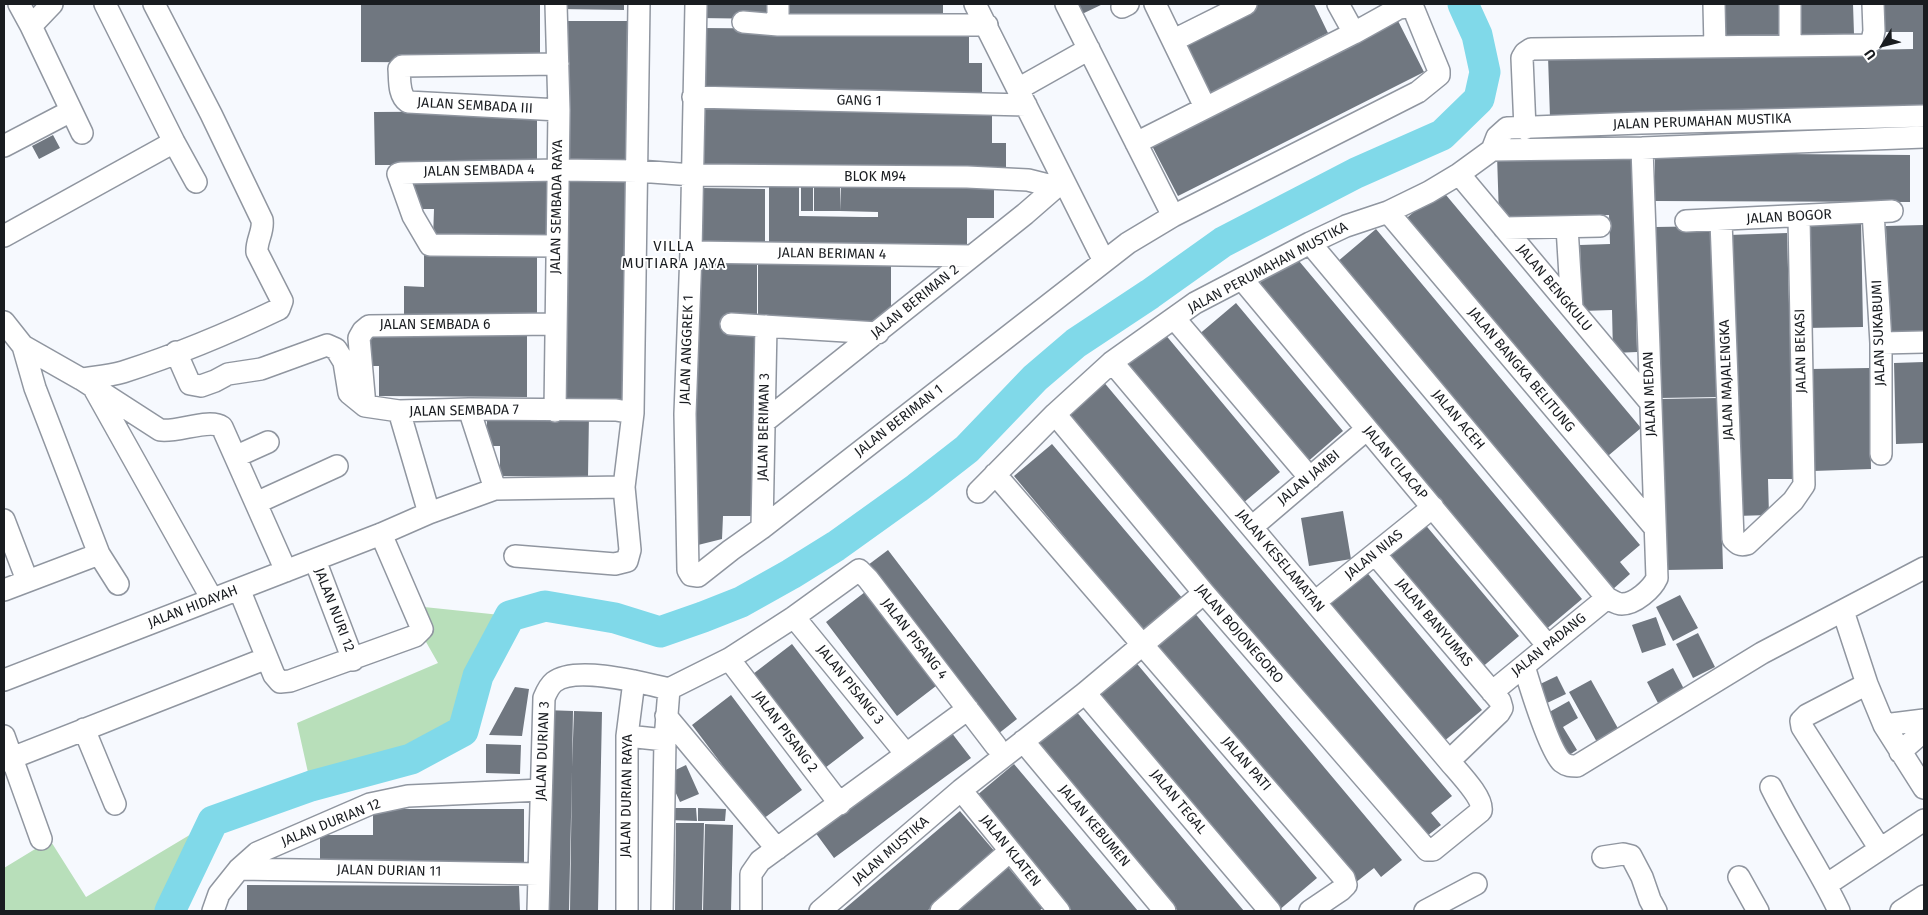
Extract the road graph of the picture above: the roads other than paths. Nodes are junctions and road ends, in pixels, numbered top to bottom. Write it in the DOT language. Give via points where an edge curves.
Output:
graph roads {
  1 [pos="19,4"];
  2 [pos="52,4"];
  3 [pos="105,4"];
  4 [pos="154,4"];
  5 [pos="556,4"];
  6 [pos="639,4"];
  7 [pos="696,4"];
  8 [pos="976,4"];
  9 [pos="1066,4"];
  10 [pos="1155,4"];
  11 [pos="1246,4"];
  12 [pos="1338,4"];
  13 [pos="1714,4"];
  14 [pos="1790,4"];
  15 [pos="1873,4"];
  16 [pos="778,14"];
  17 [pos="743,22"];
  18 [pos="986,25"];
  19 [pos="32,26"];
  20 [pos="1354,33"];
  21 [pos="1174,40"];
  22 [pos="1790,46"];
  23 [pos="1715,47"];
  24 [pos="1088,49"];
  25 [pos="558,64"];
  26 [pos="693,97"];
  27 [pos="1022,97"];
  28 [pos="1205,107"];
  29 [pos="559,110"];
  30 [pos="71,111"];
  31 [pos="1924,116"];
  32 [pos="1525,128"];
  33 [pos="82,133"];
  34 [pos="1924,137"];
  35 [pos="174,142"];
  36 [pos="1136,142"];
  37 [pos="5,144"];
  38 [pos="1642,148"];
  39 [pos="1492,150"];
  40 [pos="557,170"];
  41 [pos="638,171"];
  42 [pos="1459,174"];
  43 [pos="693,175"];
  44 [pos="196,182"];
  45 [pos="1060,184"];
  46 [pos="1388,212"];
  47 [pos="1882,212"];
  48 [pos="1173,216"];
  49 [pos="1798,217"];
  50 [pos="1721,221"];
  51 [pos="1686,222"];
  52 [pos="1600,226"];
  53 [pos="1567,227"];
  54 [pos="1504,228"];
  55 [pos="4,236"];
  56 [pos="1310,243"];
  57 [pos="556,246"];
  58 [pos="691,252"];
  59 [pos="972,256"];
  60 [pos="1104,260"];
  61 [pos="1242,279"];
  62 [pos="1572,309"];
  63 [pos="1174,318"];
  64 [pos="4,322"];
  65 [pos="556,324"];
  66 [pos="730,324"];
  67 [pos="766,326"];
  68 [pos="878,333"];
  69 [pos="1924,342"];
  70 [pos="1881,343"];
  71 [pos="24,346"];
  72 [pos="176,352"];
  73 [pos="352,361"];
  74 [pos="1112,362"];
  75 [pos="88,383"];
  76 [pos="1650,402"];
  77 [pos="365,406"];
  78 [pos="469,409"];
  79 [pos="399,411"];
  80 [pos="555,411"];
  81 [pos="624,411"];
  82 [pos="1055,414"];
  83 [pos="764,422"];
  84 [pos="1367,430"];
  85 [pos="268,442"];
  86 [pos="1881,454"];
  87 [pos="237,456"];
  88 [pos="337,466"];
  89 [pos="995,474"];
  90 [pos="1310,478"];
  91 [pos="624,487"];
  92 [pos="495,489"];
  93 [pos="978,492"];
  94 [pos="256,503"];
  95 [pos="1433,507"];
  96 [pos="429,513"];
  97 [pos="4,520"];
  98 [pos="762,528"];
  99 [pos="1252,528"];
  100 [pos="1655,528"];
  101 [pos="381,534"];
  102 [pos="1734,539"];
  103 [pos="99,554"];
  104 [pos="1375,554"];
  105 [pos="515,556"];
  106 [pos="315,560"];
  107 [pos="1924,568"];
  108 [pos="286,571"];
  109 [pos="691,575"];
  110 [pos="27,580"];
  111 [pos="118,584"];
  112 [pos="239,589"];
  113 [pos="4,590"];
  114 [pos="1204,593"];
  115 [pos="1607,598"];
  116 [pos="212,600"];
  117 [pos="1315,602"];
  118 [pos="1844,611"];
  119 [pos="794,617"];
  120 [pos="1143,645"];
  121 [pos="1548,646"];
  122 [pos="267,658"];
  123 [pos="729,659"];
  124 [pos="353,660"];
  125 [pos="1524,666"];
  126 [pos="4,680"];
  127 [pos="634,681"];
  128 [pos="1867,684"];
  129 [pos="669,689"];
  130 [pos="1492,692"];
  131 [pos="1085,693"];
  132 [pos="968,709"];
  133 [pos="666,716"];
  134 [pos="1924,720"];
  135 [pos="1884,725"];
  136 [pos="84,729"];
  137 [pos="1924,732"];
  138 [pos="4,736"];
  139 [pos="627,736"];
  140 [pos="665,740"];
  141 [pos="1023,740"];
  142 [pos="996,746"];
  143 [pos="1900,752"];
  144 [pos="906,754"];
  145 [pos="7,760"];
  146 [pos="1449,760"];
  147 [pos="1771,787"];
  148 [pos="1924,788"];
  149 [pos="541,790"];
  150 [pos="961,790"];
  151 [pos="115,804"];
  152 [pos="840,804"];
  153 [pos="1924,820"];
  154 [pos="41,838"];
  155 [pos="777,849"];
  156 [pos="1880,849"];
  157 [pos="1427,850"];
  158 [pos="1010,851"];
  159 [pos="1603,857"];
  160 [pos="239,869"];
  161 [pos="539,874"];
  162 [pos="1739,877"];
  163 [pos="1476,884"];
  164 [pos="1826,885"];
  165 [pos="1924,896"];
  166 [pos="1753,910"];
  167 [pos="213,911"];
  168 [pos="538,911"];
  169 [pos="627,911"];
  170 [pos="662,911"];
  171 [pos="751,911"];
  172 [pos="820,911"];
  173 [pos="940,911"];
  174 [pos="1059,911"];
  175 [pos="1165,911"];
  176 [pos="1270,911"];
  177 [pos="1310,911"];
  178 [pos="1425,911"];
  179 [pos="1656,911"];
  180 [pos="1839,911"];
  181 [pos="1901,911"];
  1 -- 19 [label="street"];
  2 -- 19 [label="street"];
  3 -- 35 [label="street"];
  4 -- 72 [label="street" via="212,114 262,220 257,252 282,301 279,309 248,324"];
  5 -- 25 [label="street, JALAN SEMBADA RAYA"];
  6 -- 41 [label="street"];
  7 -- 26 [label="street, JALAN ANGGREK 1"];
  8 -- 18 [label="street"];
  9 -- 24 [label="street"];
  10 -- 21 [label="street"];
  11 -- 21 [label="street"];
  12 -- 20 [label="street"];
  13 -- 23 [label="street"];
  14 -- 22 [label="street"];
  15 -- 22 [label="street" via="1874,32 1872,41 1866,45"];
  16 -- 17 [label="street"];
  16 -- 18 [label="street"];
  18 -- 27 [label="street"];
  19 -- 30 [label="street"];
  20 -- 28 [label="street"];
  20 -- 48 [label="street, JALAN BERIMAN 1" via="1399,8 1414,10 1439,75 1418,92"];
  21 -- 28 [label="street"];
  22 -- 23 [label="street"];
  23 -- 32 [label="street" via="1531,49 1522,58"];
  24 -- 27 [label="street"];
  24 -- 36 [label="street"];
  25 -- 29 [label="street, JALAN SEMBADA RAYA"];
  25 -- 29 [label="street, JALAN SEMBADA III" via="399,68 400,88 408,102"];
  26 -- 27 [label="street, GANG 1"];
  26 -- 43 [label="street, JALAN ANGGREK 1"];
  27 -- 45 [label="street"];
  28 -- 36 [label="street"];
  29 -- 40 [label="street, JALAN SEMBADA RAYA"];
  30 -- 33 [label="street"];
  30 -- 37 [label="street"];
  31 -- 32 [label="street, JALAN PERUMAHAN MUSTIKA"];
  32 -- 39 [label="street, JALAN PERUMAHAN MUSTIKA" via="1507,128"];
  34 -- 38 [label="street, JALAN PERUMAHAN MUSTIKA"];
  35 -- 44 [label="street"];
  35 -- 55 [label="street"];
  36 -- 48 [label="street"];
  38 -- 39 [label="street, JALAN PERUMAHAN MUSTIKA"];
  38 -- 76 [label="street, JALAN MEDAN"];
  39 -- 42 [label="street, JALAN PERUMAHAN MUSTIKA"];
  40 -- 41 [label="street, JALAN SEMBADA 4"];
  40 -- 57 [label="street, JALAN SEMBADA RAYA"];
  40 -- 57 [label="street, JALAN SEMBADA 4" via="401,173 398,176 413,216 430,245"];
  41 -- 43 [label="street, BLOK M94"];
  41 -- 81 [label="street"];
  42 -- 46 [label="street, JALAN PERUMAHAN MUSTIKA"];
  42 -- 54 [label="street, JALAN BENGKULU"];
  43 -- 45 [label="street, BLOK M94" via="966,177"];
  43 -- 58 [label="street, JALAN ANGGREK 1"];
  45 -- 59 [label="street, JALAN BERIMAN 2"];
  45 -- 60 [label="street"];
  46 -- 56 [label="street, JALAN PERUMAHAN MUSTIKA" via="1346,226"];
  46 -- 100 [label="street, JALAN BANGKA BELITUNG"];
  47 -- 49 [label="street, JALAN BOGOR"];
  47 -- 70 [label="street, JALAN SUKABUMI"];
  48 -- 60 [label="street, JALAN BERIMAN 1"];
  49 -- 50 [label="street, JALAN BOGOR"];
  49 -- 102 [label="street, JALAN BEKASI" via="1804,485 1793,501 1747,544 1738,544"];
  50 -- 51 [label="street, JALAN BOGOR"];
  50 -- 102 [label="street, JALAN MAJALENGKA"];
  52 -- 53 [label="street"];
  53 -- 54 [label="street"];
  53 -- 62 [label="street"];
  54 -- 62 [label="street, JALAN BENGKULU"];
  56 -- 61 [label="street, JALAN PERUMAHAN MUSTIKA"];
  56 -- 115 [label="street, JALAN ACEH"];
  57 -- 65 [label="street, JALAN SEMBADA RAYA"];
  58 -- 59 [label="street, JALAN BERIMAN 4"];
  58 -- 109 [label="street, JALAN ANGGREK 1" via="685,414 688,570"];
  59 -- 68 [label="street, JALAN BERIMAN 2"];
  60 -- 98 [label="street, JALAN BERIMAN 1"];
  61 -- 63 [label="street, JALAN PERUMAHAN MUSTIKA" via="1195,303"];
  61 -- 84 [label="street, JALAN CILACAP"];
  62 -- 76 [label="street, JALAN BENGKULU"];
  63 -- 74 [label="street, JALAN PERUMAHAN MUSTIKA"];
  63 -- 90 [label="street"];
  64 -- 71 [label="street"];
  65 -- 73 [label="street, JALAN SEMBADA 6" via="369,326 359,338"];
  65 -- 80 [label="street, JALAN SEMBADA RAYA"];
  66 -- 67 [label="street"];
  67 -- 68 [label="street"];
  67 -- 83 [label="street, JALAN BERIMAN 3"];
  68 -- 83 [label="street, JALAN BERIMAN 2"];
  69 -- 70 [label="street"];
  70 -- 86 [label="street, JALAN SUKABUMI"];
  71 -- 75 [label="street"];
  71 -- 103 [label="street" via="34,388"];
  72 -- 73 [label="street" via="190,384 201,386 228,374 261,369 327,345"];
  72 -- 75 [label="street"];
  73 -- 77 [label="street, JALAN SEMBADA 6"];
  74 -- 82 [label="street, JALAN PERUMAHAN MUSTIKA"];
  74 -- 99 [label="street, JALAN KESELAMATAN"];
  75 -- 87 [label="street" via="160,430 168,432 219,424"];
  75 -- 116 [label="street"];
  76 -- 100 [label="street, JALAN MEDAN"];
  77 -- 79 [label="street, JALAN SEMBADA 7"];
  78 -- 79 [label="street, JALAN SEMBADA 7"];
  78 -- 80 [label="street, JALAN SEMBADA 7"];
  78 -- 92 [label="street"];
  79 -- 96 [label="street"];
  80 -- 81 [label="street, JALAN SEMBADA 7"];
  81 -- 91 [label="street"];
  82 -- 89 [label="street, JALAN PERUMAHAN MUSTIKA"];
  82 -- 114 [label="street, JALAN BOJONEGORO"];
  83 -- 98 [label="street, JALAN BERIMAN 3"];
  84 -- 90 [label="street, JALAN JAMBI"];
  84 -- 95 [label="street, JALAN CILACAP"];
  85 -- 87 [label="street"];
  87 -- 94 [label="street"];
  88 -- 94 [label="street"];
  89 -- 93 [label="street, JALAN PERUMAHAN MUSTIKA"];
  89 -- 120 [label="street"];
  90 -- 99 [label="street, JALAN JAMBI"];
  91 -- 92 [label="street, JALAN HIDAYAH"];
  91 -- 105 [label="street" via="630,550 627,561 615,564"];
  92 -- 96 [label="street, JALAN HIDAYAH"];
  94 -- 108 [label="street"];
  95 -- 104 [label="street, JALAN NIAS"];
  95 -- 121 [label="street, JALAN CILACAP"];
  96 -- 101 [label="street, JALAN HIDAYAH"];
  97 -- 110 [label="street"];
  98 -- 109 [label="street, JALAN BERIMAN 1" via="698,576"];
  99 -- 117 [label="street, JALAN KESELAMATAN"];
  100 -- 115 [label="street, JALAN MEDAN" via="1654,584 1639,598 1622,604"];
  101 -- 106 [label="street, JALAN HIDAYAH"];
  101 -- 124 [label="street" via="422,629 416,636"];
  103 -- 110 [label="street"];
  103 -- 111 [label="street"];
  104 -- 117 [label="street, JALAN NIAS"];
  104 -- 130 [label="street, JALAN BANYUMAS"];
  106 -- 108 [label="street, JALAN HIDAYAH"];
  106 -- 124 [label="street, JALAN NURI 12"];
  107 -- 118 [label="street"];
  108 -- 112 [label="street, JALAN HIDAYAH"];
  110 -- 113 [label="street"];
  112 -- 116 [label="street, JALAN HIDAYAH"];
  112 -- 122 [label="street"];
  114 -- 120 [label="street, JALAN MUSTIKA"];
  114 -- 157 [label="street, JALAN BOJONEGORO"];
  115 -- 121 [label="street, JALAN PADANG"];
  116 -- 126 [label="street, JALAN HIDAYAH"];
  117 -- 146 [label="street, JALAN KESELAMATAN"];
  118 -- 125 [label="street" via="1762,653 1577,766 1560,760 1544,727"];
  118 -- 128 [label="street"];
  119 -- 123 [label="street"];
  119 -- 132 [label="street, JALAN PISANG 4" via="858,570"];
  119 -- 144 [label="street, JALAN PISANG 3"];
  120 -- 131 [label="street, JALAN MUSTIKA"];
  120 -- 177 [label="street, JALAN PATI" via="1344,878 1346,885"];
  121 -- 125 [label="street, JALAN PADANG"];
  122 -- 124 [label="street" via="280,682"];
  122 -- 136 [label="street"];
  123 -- 129 [label="street"];
  123 -- 152 [label="street, JALAN PISANG 2"];
  125 -- 130 [label="street, JALAN PADANG"];
  127 -- 129 [label="street, JALAN DURIAN 3"];
  127 -- 139 [label="street, JALAN DURIAN RAYA"];
  127 -- 149 [label="street, JALAN DURIAN 3" via="575,675 554,682 548,689 544,698"];
  128 -- 135 [label="street"];
  128 -- 156 [label="street" via="1801,721"];
  129 -- 133 [label="street"];
  130 -- 146 [label="street" via="1500,701 1502,708 1499,713"];
  131 -- 141 [label="street, JALAN MUSTIKA"];
  131 -- 176 [label="street, JALAN TEGAL"];
  132 -- 142 [label="street, JALAN PISANG 4"];
  132 -- 144 [label="street"];
  133 -- 140 [label="street"];
  133 -- 155 [label="street"];
  134 -- 135 [label="street"];
  135 -- 143 [label="street"];
  136 -- 145 [label="street"];
  136 -- 151 [label="street"];
  137 -- 143 [label="street"];
  138 -- 145 [label="street"];
  139 -- 140 [label="street"];
  139 -- 169 [label="street, JALAN DURIAN RAYA"];
  140 -- 170 [label="street"];
  141 -- 150 [label="street, JALAN MUSTIKA"];
  141 -- 175 [label="street, JALAN KEBUMEN"];
  143 -- 148 [label="street"];
  144 -- 152 [label="street"];
  145 -- 154 [label="street"];
  146 -- 157 [label="street, JALAN KESELAMATAN" via="1478,798 1481,812 1433,850"];
  147 -- 164 [label="street"];
  149 -- 160 [label="street, JALAN DURIAN 12" via="408,796 370,804 258,853"];
  149 -- 161 [label="street, JALAN DURIAN 3"];
  150 -- 158 [label="street, JALAN KLATEN"];
  150 -- 172 [label="street, JALAN MUSTIKA"];
  152 -- 155 [label="street"];
  153 -- 156 [label="street"];
  155 -- 171 [label="street" via="760,861 751,874"];
  156 -- 164 [label="street"];
  158 -- 173 [label="street"];
  158 -- 174 [label="street, JALAN KLATEN"];
  159 -- 179 [label="street" via="1631,856"];
  160 -- 161 [label="street, JALAN DURIAN 11"];
  160 -- 167 [label="street, JALAN DURIAN 12" via="219,894"];
  161 -- 168 [label="street, JALAN DURIAN 3"];
  162 -- 166 [label="street"];
  163 -- 178 [label="street"];
  164 -- 180 [label="street"];
  165 -- 181 [label="street"];
}
